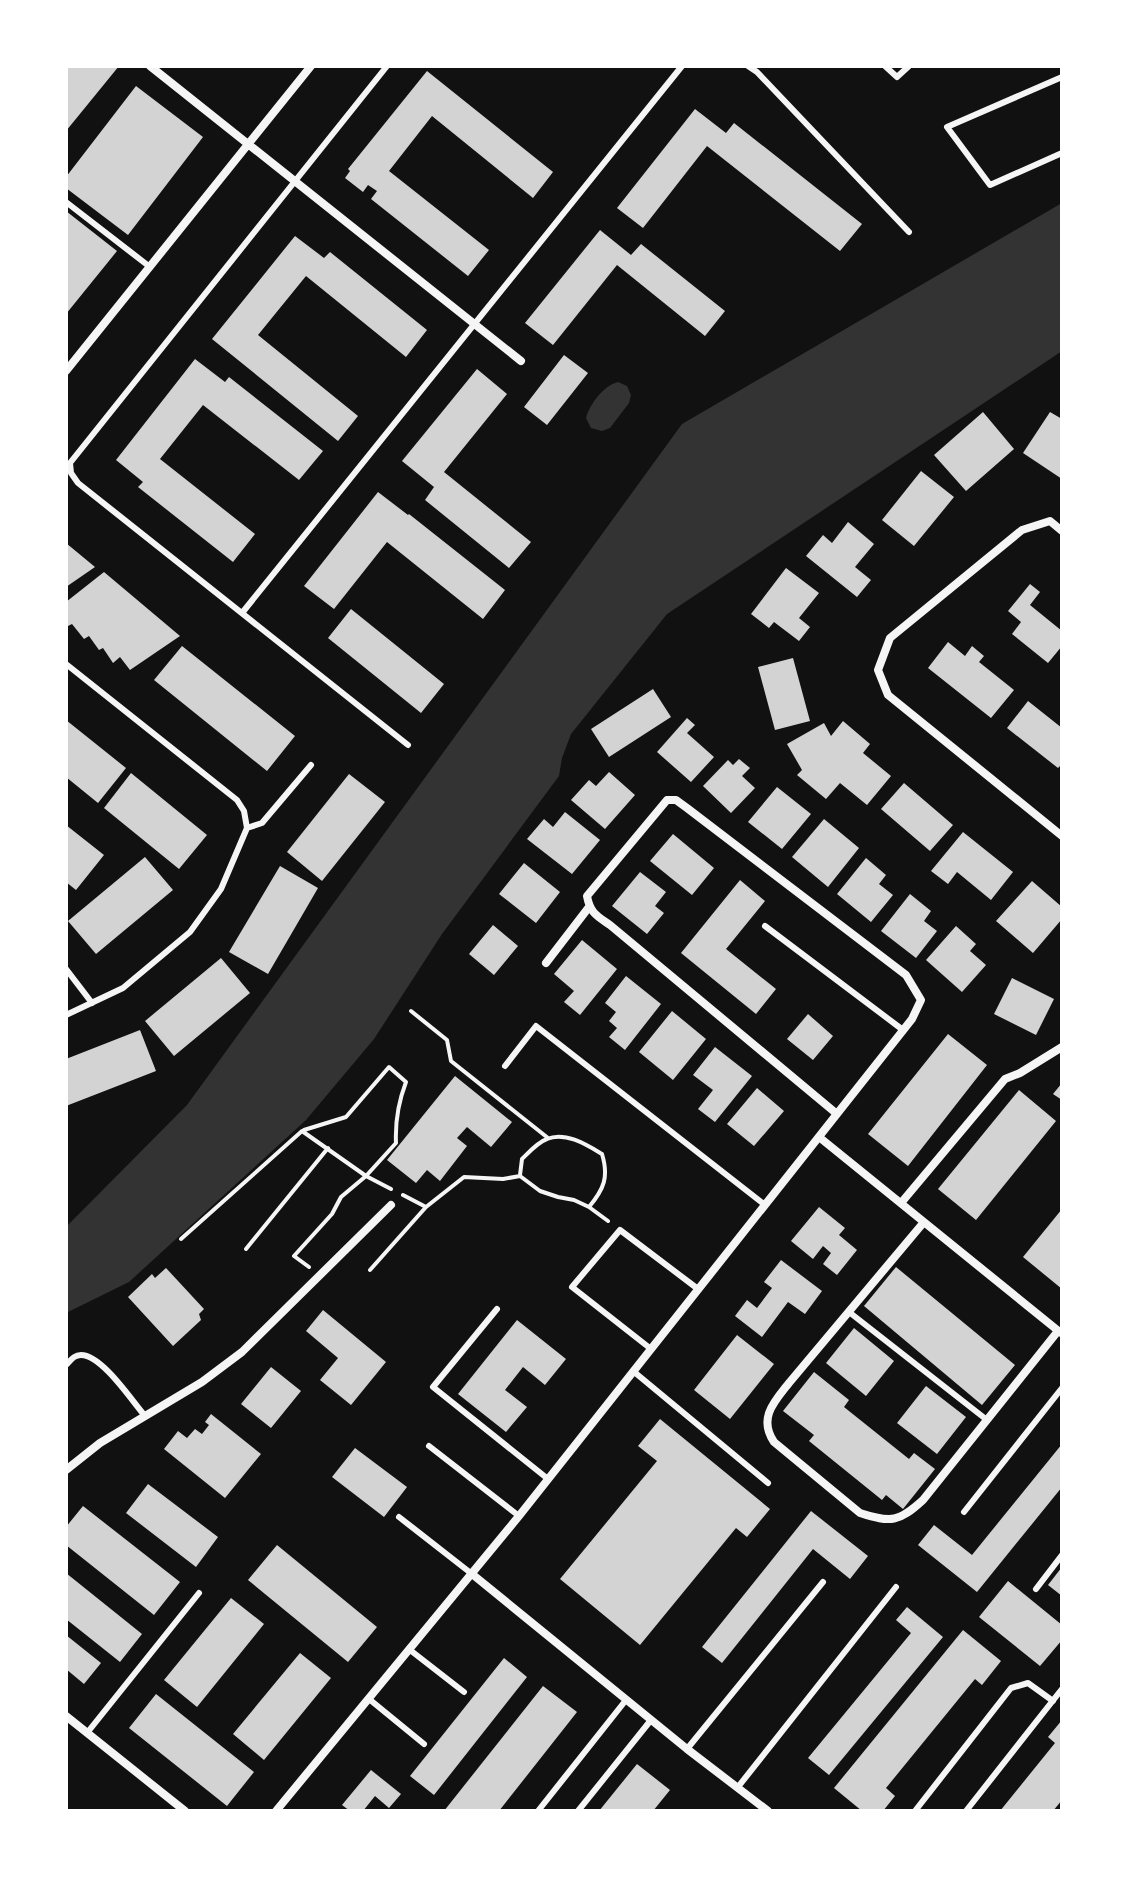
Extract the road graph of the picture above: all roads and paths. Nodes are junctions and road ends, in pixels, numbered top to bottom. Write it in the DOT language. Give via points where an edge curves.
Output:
graph roads {
  1 [pos="150,66"];
  2 [pos="311,66"];
  3 [pos="387,66"];
  4 [pos="682,66"];
  5 [pos="748,66"];
  6 [pos="885,66"];
  7 [pos="909,66"];
  8 [pos="1062,77"];
  9 [pos="248,144"];
  10 [pos="1062,153"];
  11 [pos="295,181"];
  12 [pos="66,202"];
  13 [pos="909,232"];
  14 [pos="150,267"];
  15 [pos="474,323"];
  16 [pos="521,361"];
  17 [pos="66,371"];
  18 [pos="1062,531"];
  19 [pos="242,613"];
  20 [pos="66,664"];
  21 [pos="408,745"];
  22 [pos="311,765"];
  23 [pos="247,828"];
  24 [pos="1062,836"];
  25 [pos="589,907"];
  26 [pos="765,926"];
  27 [pos="546,963"];
  28 [pos="66,969"];
  29 [pos="92,1003"];
  30 [pos="411,1011"];
  31 [pos="66,1015"];
  32 [pos="903,1030"];
  33 [pos="1062,1047"];
  34 [pos="505,1066"];
  35 [pos="837,1114"];
  36 [pos="302,1131"];
  37 [pos="819,1137"];
  38 [pos="548,1138"];
  39 [pos="520,1176"];
  40 [pos="901,1203"];
  41 [pos="391,1205"];
  42 [pos="765,1205"];
  43 [pos="426,1207"];
  44 [pos="589,1207"];
  45 [pos="924,1222"];
  46 [pos="620,1230"];
  47 [pos="181,1239"];
  48 [pos="246,1249"];
  49 [pos="320,1276"];
  50 [pos="698,1289"];
  51 [pos="497,1309"];
  52 [pos="849,1312"];
  53 [pos="1060,1329"];
  54 [pos="651,1349"];
  55 [pos="66,1365"];
  56 [pos="633,1371"];
  57 [pos="1062,1388"];
  58 [pos="145,1416"];
  59 [pos="987,1420"];
  60 [pos="429,1446"];
  61 [pos="66,1470"];
  62 [pos="548,1479"];
  63 [pos="768,1483"];
  64 [pos="964,1512"];
  65 [pos="519,1516"];
  66 [pos="399,1517"];
  67 [pos="1062,1555"];
  68 [pos="472,1574"];
  69 [pos="823,1582"];
  70 [pos="896,1587"];
  71 [pos="1036,1589"];
  72 [pos="199,1593"];
  73 [pos="410,1650"];
  74 [pos="1062,1689"];
  75 [pos="464,1692"];
  76 [pos="369,1699"];
  77 [pos="626,1700"];
  78 [pos="1053,1701"];
  79 [pos="66,1716"];
  80 [pos="651,1720"];
  81 [pos="87,1733"];
  82 [pos="424,1744"];
  83 [pos="687,1749"];
  84 [pos="738,1787"];
  85 [pos="185,1811"];
  86 [pos="276,1811"];
  87 [pos="538,1811"];
  88 [pos="578,1811"];
  89 [pos="768,1811"];
  90 [pos="915,1811"];
  91 [pos="966,1811"];
  1 -- 9 [label="street"];
  2 -- 9 [label="street"];
  3 -- 11 [label="lane"];
  4 -- 15 [label="lane"];
  5 -- 13 [label="lane"];
  6 -- 7 [label="lane" via="897,77"];
  8 -- 10 [label="lane" via="947,127 990,185"];
  9 -- 11 [label="street"];
  9 -- 14 [label="street"];
  11 -- 15 [label="street"];
  11 -- 19 [label="lane" via="70,463 78,483"];
  12 -- 14 [label="lane"];
  14 -- 17 [label="street"];
  15 -- 16 [label="street"];
  15 -- 19 [label="lane"];
  18 -- 24 [label="street" via="1050,521 1022,530 890,638 878,670 888,695"];
  19 -- 21 [label="lane"];
  20 -- 23 [label="lane" via="237,800"];
  22 -- 23 [label="lane" via="262,823"];
  23 -- 29 [label="lane" via="221,889 190,932 123,988"];
  25 -- 27 [label="street"];
  25 -- 32 [label="street" via="587,896 659,808 676,800 906,975 921,1000"];
  25 -- 35 [label="street"];
  26 -- 32 [label="lane"];
  28 -- 29 [label="lane"];
  29 -- 31 [label="lane"];
  30 -- 38 [label="path" via="447,1040 451,1061"];
  32 -- 35 [label="street"];
  33 -- 40 [label="street" via="1005,1079"];
  34 -- 42 [label="lane" via="536,1026"];
  35 -- 37 [label="street"];
  36 -- 47 [label="path"];
  36 -- 48 [label="path" via="328,1148"];
  36 -- 49 [label="path" via="346,1117 389,1067 406,1082 398,1104 396,1143 341,1197 294,1256"];
  37 -- 40 [label="street"];
  37 -- 42 [label="street"];
  38 -- 39 [label="path" via="522,1159"];
  38 -- 44 [label="path" via="573,1140 602,1154 605,1181"];
  39 -- 43 [label="path" via="464,1177"];
  39 -- 44 [label="path" via="540,1191"];
  40 -- 45 [label="street"];
  41 -- 49 [label="street"];
  42 -- 50 [label="street"];
  44 -- 46 [label="path"];
  45 -- 52 [label="street"];
  45 -- 53 [label="street"];
  46 -- 50 [label="lane"];
  46 -- 54 [label="lane" via="572,1287"];
  49 -- 58 [label="street" via="242,1352"];
  50 -- 54 [label="street"];
  51 -- 62 [label="lane" via="433,1387"];
  52 -- 59 [label="lane"];
  52 -- 59 [label="street" via="767,1416 774,1442 860,1513 889,1519 905,1516"];
  53 -- 59 [label="street"];
  54 -- 56 [label="street"];
  55 -- 58 [label="lane" via="76,1355 91,1357"];
  56 -- 62 [label="street"];
  56 -- 63 [label="lane"];
  57 -- 64 [label="lane"];
  58 -- 61 [label="street"];
  60 -- 65 [label="lane"];
  62 -- 65 [label="street"];
  65 -- 68 [label="street"];
  66 -- 68 [label="lane"];
  67 -- 71 [label="lane"];
  68 -- 73 [label="street"];
  68 -- 77 [label="street"];
  69 -- 83 [label="lane"];
  70 -- 84 [label="lane"];
  72 -- 81 [label="lane"];
  73 -- 75 [label="lane"];
  73 -- 76 [label="street"];
  74 -- 78 [label="lane"];
  76 -- 82 [label="lane"];
  76 -- 86 [label="street"];
  77 -- 80 [label="street"];
  77 -- 87 [label="lane"];
  78 -- 90 [label="lane" via="1028,1683 1011,1688"];
  78 -- 91 [label="lane"];
  79 -- 81 [label="street"];
  80 -- 83 [label="street"];
  80 -- 88 [label="lane"];
  81 -- 85 [label="street"];
  83 -- 84 [label="street"];
  84 -- 89 [label="street"];
}
